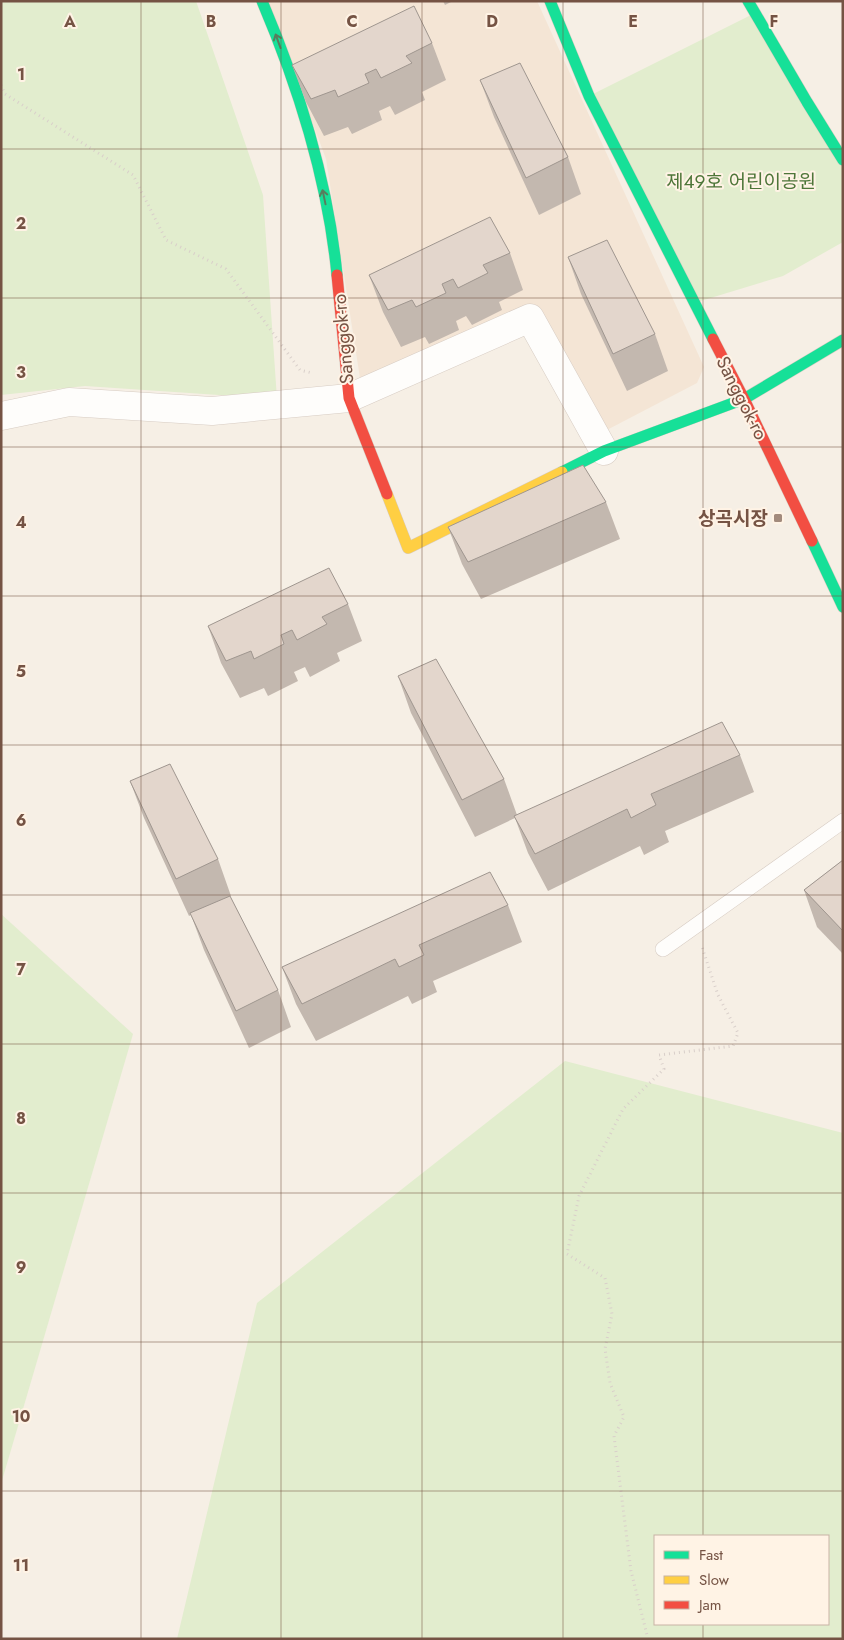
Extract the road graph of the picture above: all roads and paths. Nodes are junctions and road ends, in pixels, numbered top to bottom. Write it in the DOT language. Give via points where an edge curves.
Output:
graph roads {
  1 [pos="262,1"];
  2 [pos="550,1"];
  3 [pos="748,1"];
  4 [pos="1,84"];
  5 [pos="843,160"];
  6 [pos="843,340"];
  7 [pos="348,390"];
  8 [pos="744,399"];
  9 [pos="1,416"];
  10 [pos="604,451"];
  11 [pos="843,607"];
  12 [pos="843,821"];
  13 [pos="695,927"];
  14 [pos="663,949"];
  15 [pos="648,1639"];
  7 -- 1 [label="street, Sanggok-ro, one-way" via="334,245 314,149 279,41"];
  2 -- 8 [label="street, Sanggok-ro" via="589,96"];
  3 -- 5 [label="street"];
  4 -- 7 [label="path" via="5,94 133,175 166,240 226,269 300,370"];
  6 -- 8 [label="street"];
  7 -- 9 [label="street, Sanggok-ro" via="212,411 69,402"];
  7 -- 10 [label="street" via="530,318"];
  7 -- 10 [label="street" via="408,548"];
  8 -- 10 [label="street"];
  8 -- 11 [label="street, Sanggok-ro"];
  12 -- 13 [label="lane"];
  13 -- 14 [label="lane"];
  13 -- 15 [label="path" via="718,995 738,1033 733,1046 659,1055 664,1069 623,1109 579,1196 567,1254 605,1278 612,1314 605,1349 610,1382 624,1417 614,1436 615,1446 631,1571"];
}
